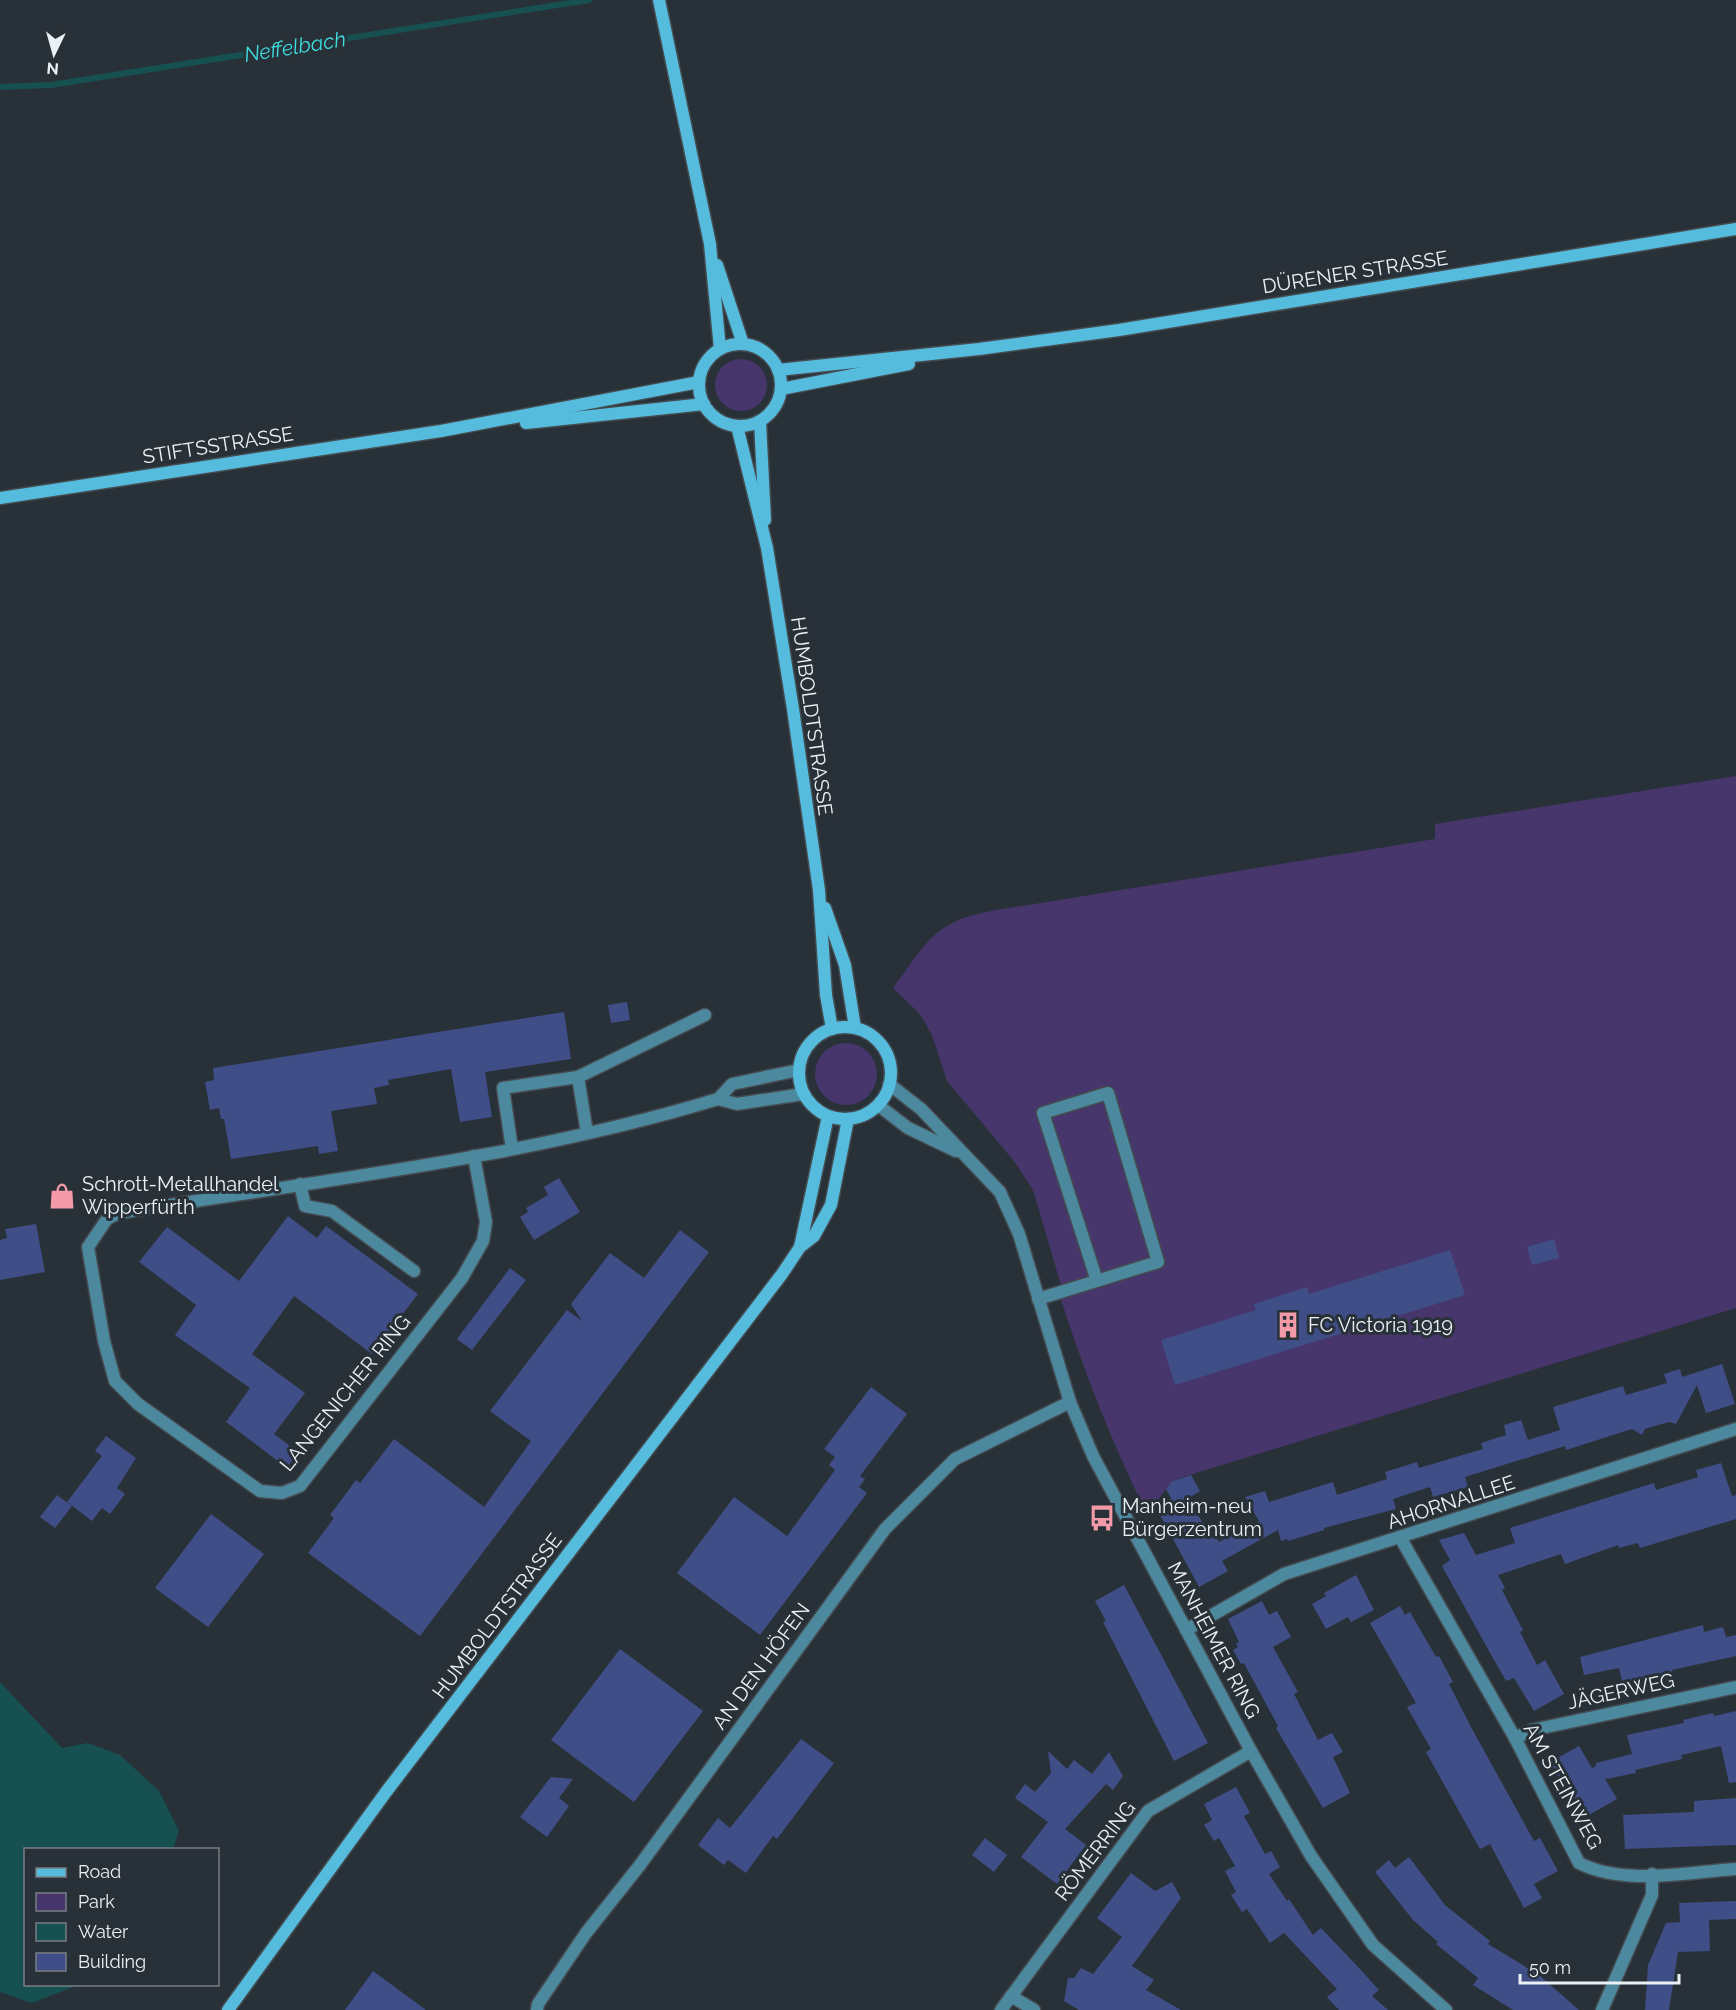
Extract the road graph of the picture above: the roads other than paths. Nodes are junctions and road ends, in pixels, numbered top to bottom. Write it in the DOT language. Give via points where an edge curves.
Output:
graph roads {
  1 [pos="659,0"];
  2 [pos="1736,229"];
  3 [pos="710,244"];
  4 [pos="743,344"];
  5 [pos="720,349"];
  6 [pos="980,349"];
  7 [pos="778,370"];
  8 [pos="699,382"];
  9 [pos="781,390"];
  10 [pos="704,404"];
  11 [pos="760,421"];
  12 [pos="737,426"];
  13 [pos="441,431"];
  14 [pos="0,498"];
  15 [pos="767,548"];
  16 [pos="819,890"];
  17 [pos="705,1015"];
  18 [pos="832,1029"];
  19 [pos="855,1029"];
  20 [pos="799,1070"];
  21 [pos="578,1077"];
  22 [pos="889,1084"];
  23 [pos="803,1094"];
  24 [pos="718,1099"];
  25 [pos="878,1105"];
  26 [pos="828,1116"];
  27 [pos="848,1119"];
  28 [pos="587,1133"];
  29 [pos="512,1149"];
  30 [pos="965,1155"];
  31 [pos="474,1156"];
  32 [pos="300,1184"];
  33 [pos="800,1247"];
  34 [pos="414,1271"];
  35 [pos="1097,1281"];
  36 [pos="1038,1299"];
  37 [pos="1070,1402"];
  38 [pos="1736,1429"];
  39 [pos="1401,1539"];
  40 [pos="1186,1630"];
  41 [pos="1736,1686"];
  42 [pos="1515,1738"];
  43 [pos="1251,1751"];
  44 [pos="1736,1869"];
  45 [pos="1652,1874"];
  46 [pos="1011,1996"];
  47 [pos="228,2010"];
  48 [pos="537,2010"];
  49 [pos="1000,2010"];
  50 [pos="1034,2010"];
  51 [pos="1446,2010"];
  52 [pos="1602,2010"];
  1 -- 3 [label="street"];
  2 -- 6 [label="street, DÜRENER STRASSE" via="1119,330"];
  3 -- 4 [label="street"];
  3 -- 5 [label="street"];
  4 -- 5 [label="street"];
  4 -- 7 [label="street" via="764,352"];
  5 -- 8 [label="street" via="705,363"];
  6 -- 7 [label="street, DÜRENER STRASSE"];
  6 -- 9 [label="street, DÜRENER STRASSE"];
  7 -- 9 [label="street"];
  8 -- 10 [label="street"];
  8 -- 13 [label="street, STIFTSSTRASSE"];
  9 -- 11 [label="street" via="774,408"];
  10 -- 12 [label="street" via="717,419"];
  10 -- 13 [label="street, STIFTSSTRASSE"];
  11 -- 12 [label="street"];
  11 -- 15 [label="street, HUMBOLDTSTRASSE"];
  12 -- 15 [label="street, HUMBOLDTSTRASSE"];
  13 -- 14 [label="street, STIFTSSTRASSE"];
  15 -- 16 [label="street, HUMBOLDTSTRASSE"];
  16 -- 18 [label="street, HUMBOLDTSTRASSE"];
  16 -- 19 [label="street, HUMBOLDTSTRASSE" via="844,966"];
  17 -- 21 [label="street"];
  18 -- 19 [label="street"];
  18 -- 20 [label="street" via="809,1044"];
  19 -- 22 [label="street" via="868,1034 883,1050 890,1070"];
  20 -- 23 [label="street"];
  20 -- 24 [label="street, LANGENICHER RING" via="732,1084"];
  21 -- 28 [label="street"];
  21 -- 29 [label="street" via="503,1088"];
  22 -- 25 [label="street"];
  22 -- 30 [label="street, MANHEIMER RING" via="921,1109"];
  23 -- 24 [label="street, LANGENICHER RING" via="738,1104"];
  23 -- 26 [label="street"];
  24 -- 28 [label="street, LANGENICHER RING" via="657,1118"];
  25 -- 27 [label="street"];
  25 -- 30 [label="street, MANHEIMER RING" via="909,1128"];
  26 -- 27 [label="street"];
  26 -- 33 [label="street, HUMBOLDTSTRASSE"];
  27 -- 33 [label="street, HUMBOLDTSTRASSE" via="831,1205 814,1236"];
  28 -- 29 [label="street, LANGENICHER RING"];
  29 -- 31 [label="street, LANGENICHER RING"];
  30 -- 36 [label="street, MANHEIMER RING" via="1000,1192 1019,1234"];
  31 -- 32 [label="street, LANGENICHER RING"];
  31 -- 32 [label="street, LANGENICHER RING" via="486,1222 483,1241 462,1278 300,1486 282,1493 260,1491 138,1404 115,1381 88,1247 107,1218 118,1213"];
  32 -- 34 [label="street" via="305,1206 332,1211"];
  33 -- 47 [label="street, HUMBOLDTSTRASSE" via="386,1792"];
  35 -- 35 [label="street" via="1158,1262 1107,1093 1043,1113"];
  35 -- 36 [label="street"];
  36 -- 37 [label="street, MANHEIMER RING"];
  37 -- 40 [label="street, MANHEIMER RING" via="1093,1456"];
  37 -- 48 [label="street, AN DEN HÖFEN" via="955,1459 885,1530 586,1933"];
  38 -- 39 [label="street, AHORNALLEE"];
  39 -- 40 [label="street, AHORNALLEE" via="1284,1574"];
  39 -- 42 [label="street, AM STEINWEG"];
  40 -- 43 [label="street, MANHEIMER RING"];
  41 -- 42 [label="street, JÄGERWEG" via="1532,1730"];
  42 -- 45 [label="street, AM STEINWEG" via="1579,1863 1597,1872"];
  43 -- 46 [label="street, RÖMERRING" via="1148,1811"];
  43 -- 51 [label="street, MANHEIMER RING" via="1311,1856 1373,1945"];
  44 -- 45 [label="street, AM STEINWEG"];
  45 -- 52 [label="street" via="1652,1895"];
  46 -- 49 [label="street, RÖMERRING"];
  46 -- 50 [label="street"];
}
